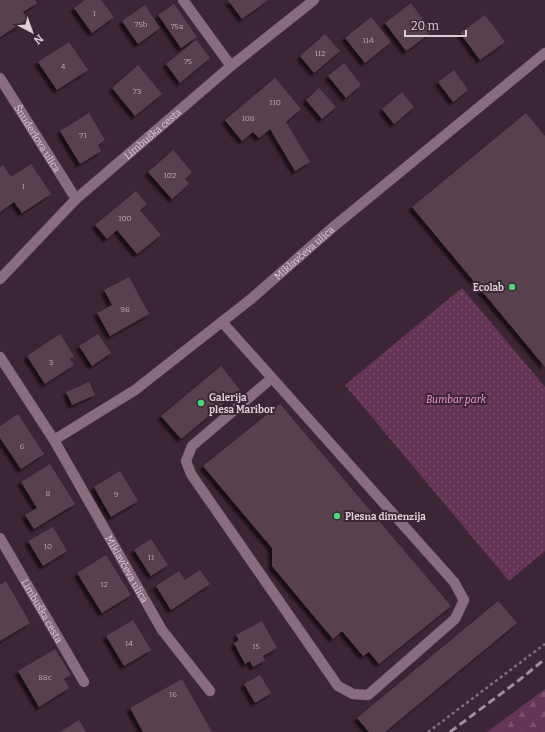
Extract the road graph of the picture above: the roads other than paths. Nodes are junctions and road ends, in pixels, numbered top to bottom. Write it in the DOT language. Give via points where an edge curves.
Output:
graph roads {
  1 [pos="183,0"];
  2 [pos="314,0"];
  3 [pos="545,53"];
  4 [pos="231,66"];
  5 [pos="0,78"];
  6 [pos="76,199"];
  7 [pos="0,278"];
  8 [pos="222,322"];
  9 [pos="0,357"];
  10 [pos="272,378"];
  11 [pos="54,440"];
  12 [pos="0,538"];
  13 [pos="84,682"];
  14 [pos="210,692"];
  1 -- 4 [label="street"];
  2 -- 4 [label="street, Limbuška cesta"];
  3 -- 8 [label="street, Miklavčeva ulica"];
  4 -- 6 [label="street, Limbuška cesta"];
  5 -- 6 [label="street, Šnuderlova ulica"];
  6 -- 7 [label="street, Limbuška cesta"];
  8 -- 10 [label="street"];
  8 -- 11 [label="street, Miklavčeva ulica" via="135,390"];
  9 -- 11 [label="street, Miklavčeva ulica"];
  10 -- 10 [label="street" via="192,446 186,461 191,474 338,686 353,694 368,695 455,619 464,600 454,582"];
  11 -- 14 [label="street, Miklavčeva ulica" via="162,630"];
  12 -- 13 [label="street, Limbuška cesta"];
}
